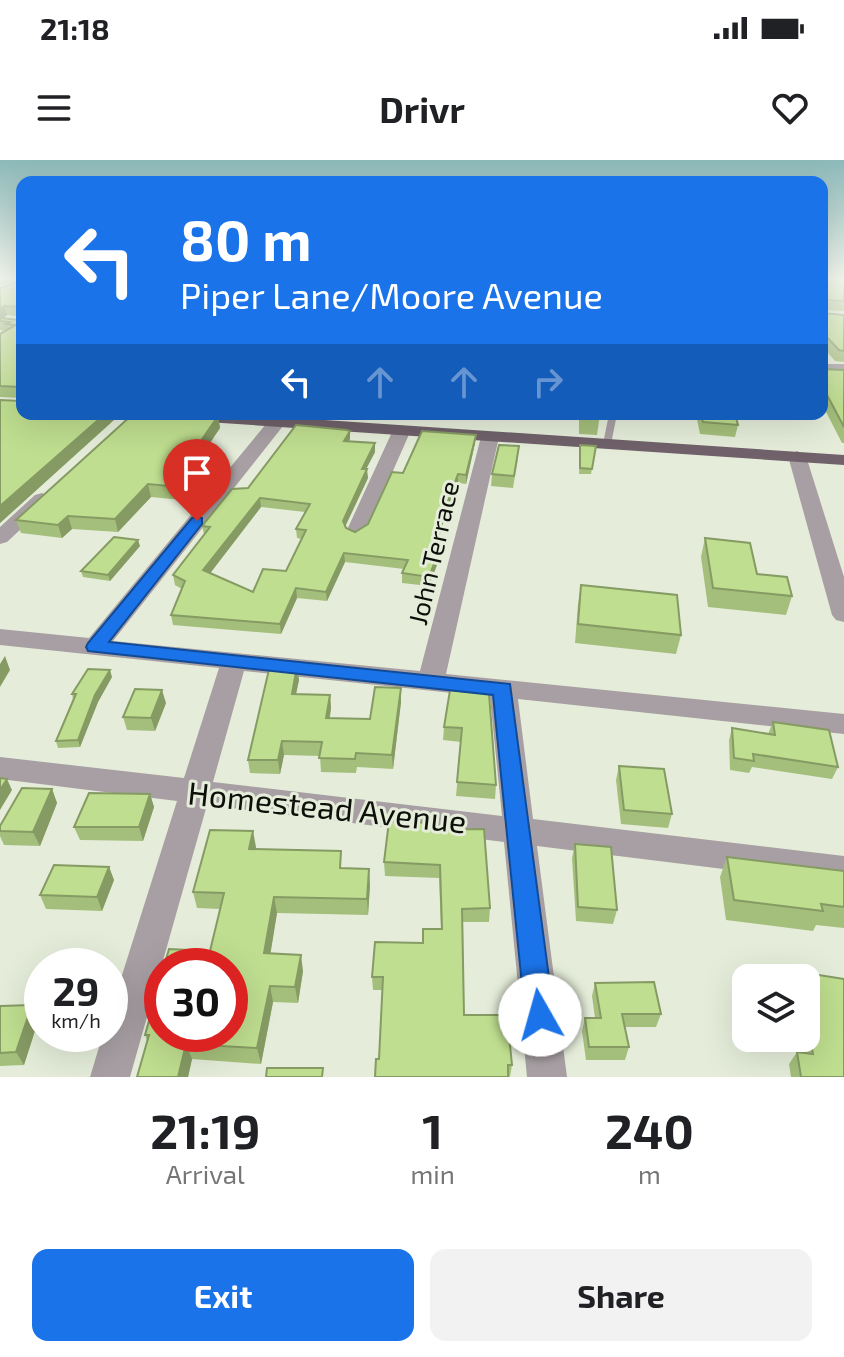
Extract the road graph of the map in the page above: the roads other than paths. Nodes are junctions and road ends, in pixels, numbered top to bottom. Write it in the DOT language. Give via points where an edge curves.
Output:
graph roads {
  1 [pos="248,420"];
  2 [pos="612,420"];
  3 [pos="277,422"];
  4 [pos="402,430"];
  5 [pos="490,437"];
  6 [pos="607,444"];
  7 [pos="797,456"];
  8 [pos="844,460"];
  9 [pos="53,489"];
  10 [pos="356,532"];
  11 [pos="0,538"];
  12 [pos="844,615"];
  13 [pos="0,637"];
  14 [pos="95,647"];
  15 [pos="234,661"];
  16 [pos="431,681"];
  17 [pos="503,689"];
  18 [pos="844,724"];
  19 [pos="0,768"];
  20 [pos="193,793"];
  21 [pos="518,829"];
  22 [pos="844,870"];
  23 [pos="110,1077"];
  24 [pos="547,1077"];
  1 -- 3 [label="main road"];
  2 -- 6 [label="lane"];
  3 -- 4 [label="main road"];
  3 -- 14 [label="street"];
  4 -- 5 [label="main road"];
  4 -- 10 [label="street"];
  5 -- 6 [label="main road"];
  5 -- 16 [label="street, John Terrace"];
  6 -- 7 [label="main road"];
  7 -- 8 [label="main road"];
  7 -- 12 [label="street"];
  9 -- 11 [label="street"];
  13 -- 14 [label="street"];
  14 -- 15 [label="street"];
  15 -- 16 [label="street"];
  15 -- 20 [label="street"];
  16 -- 17 [label="street"];
  17 -- 18 [label="street"];
  17 -- 21 [label="street"];
  19 -- 20 [label="street, Homestead Avenue"];
  20 -- 21 [label="street, Homestead Avenue"];
  20 -- 23 [label="street"];
  21 -- 22 [label="street, Homestead Avenue"];
  21 -- 24 [label="street"];
}
